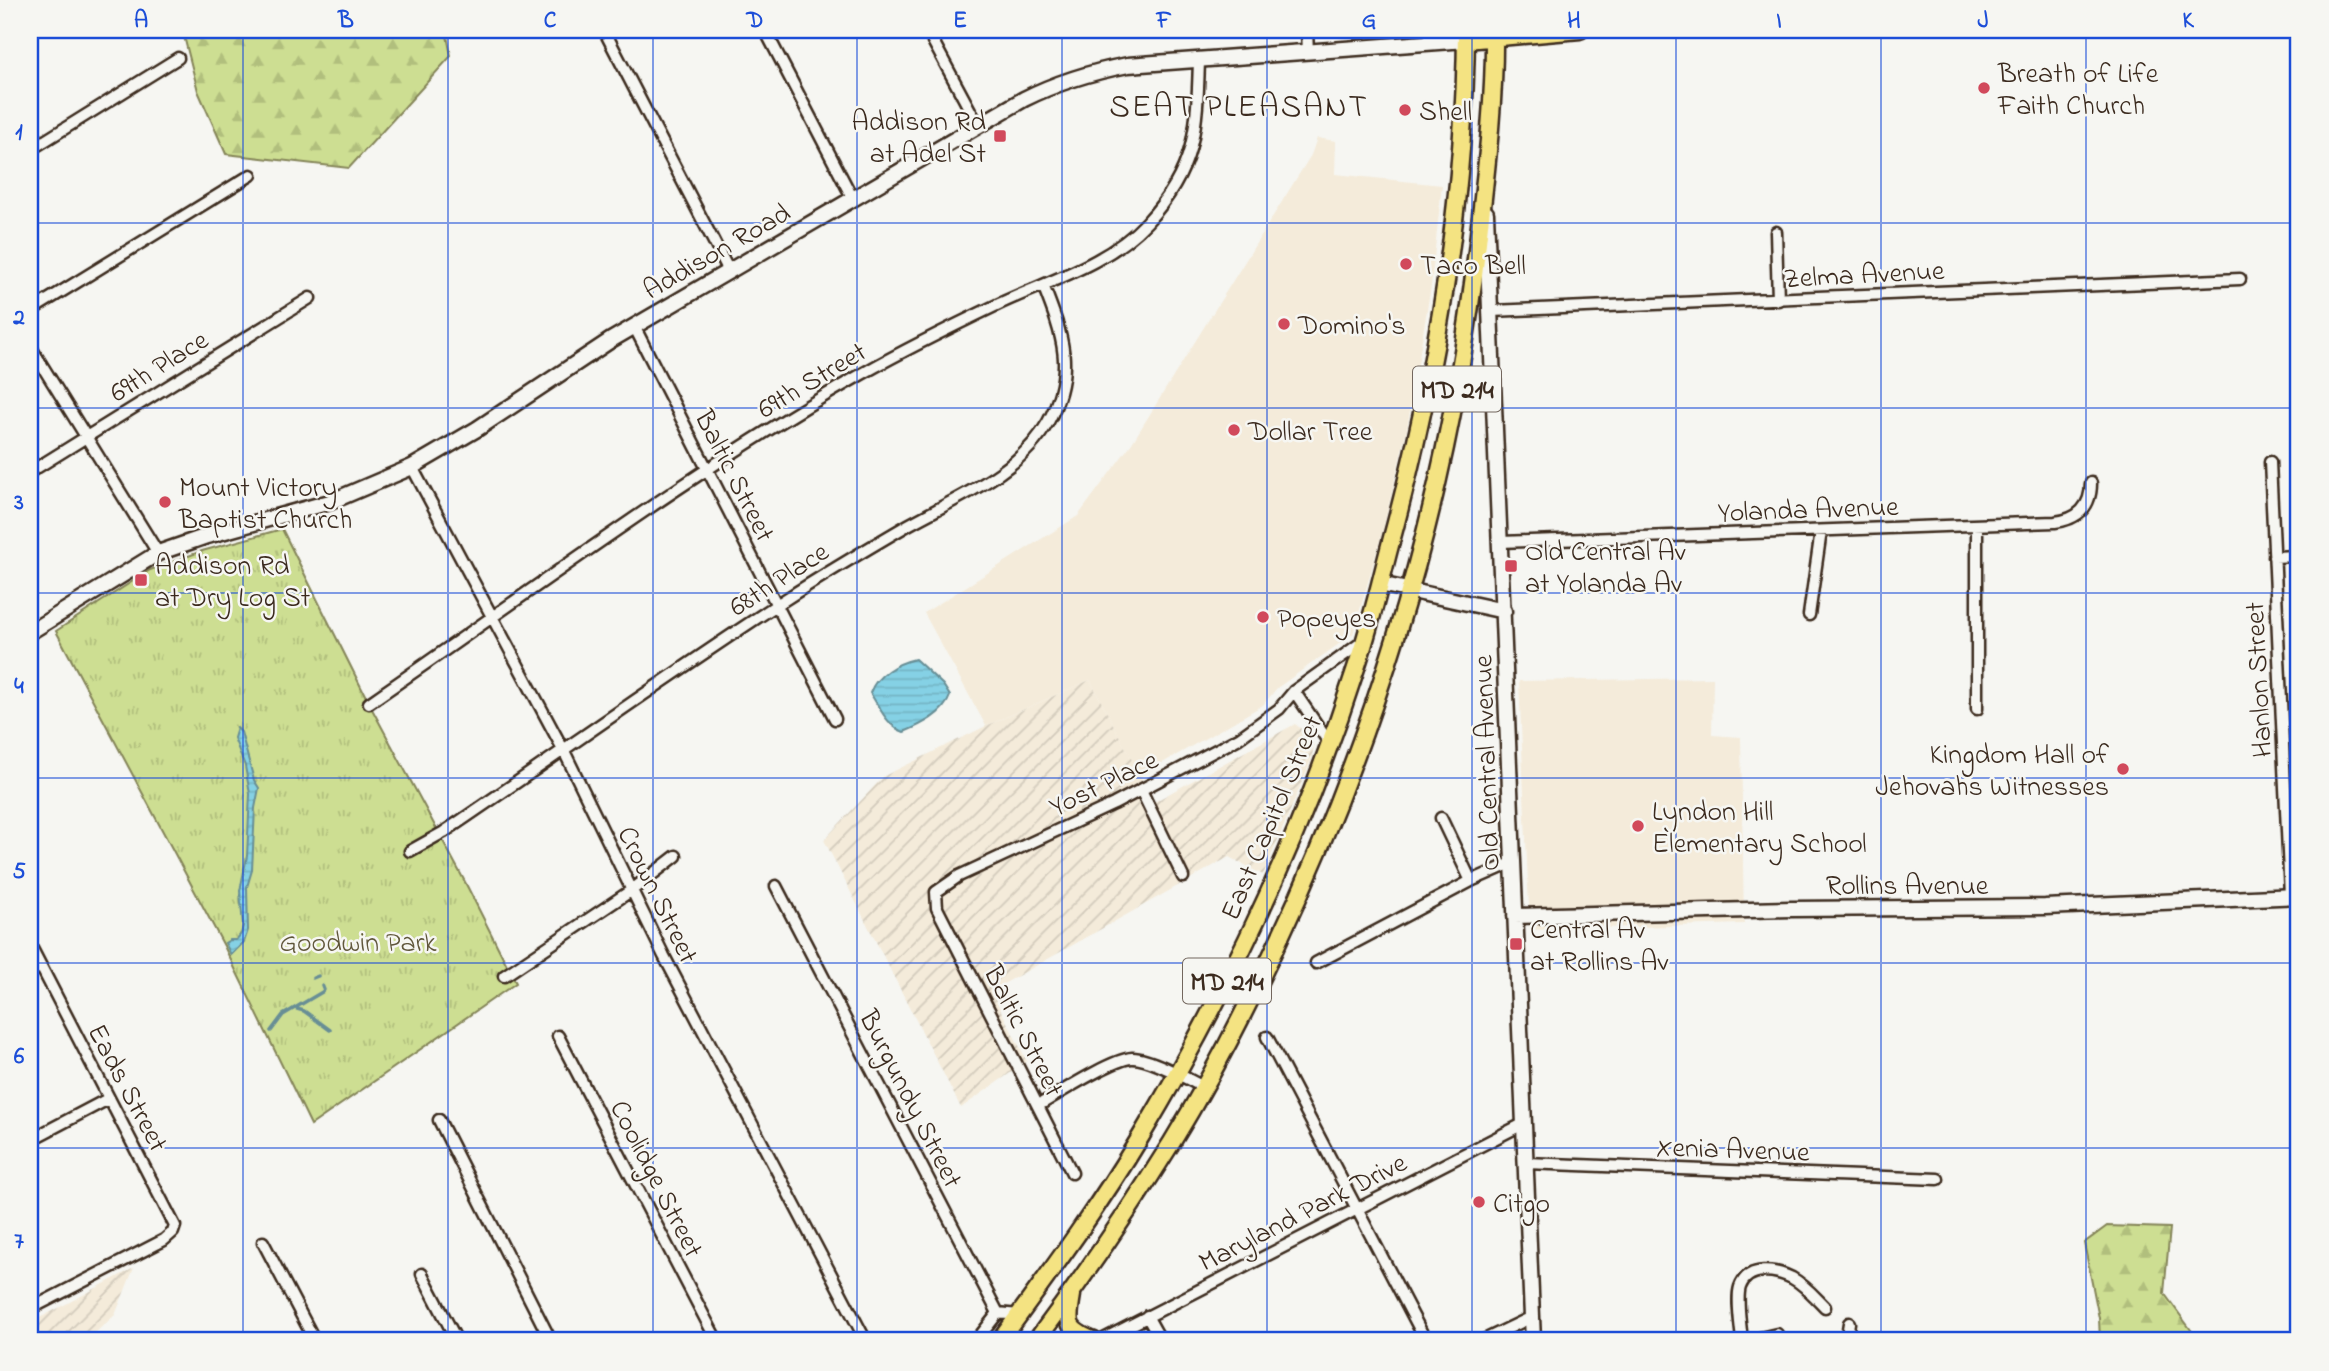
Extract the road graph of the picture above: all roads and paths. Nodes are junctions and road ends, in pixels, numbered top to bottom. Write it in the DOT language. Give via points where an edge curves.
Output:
graph roads {
  1 [pos="604,30"];
  2 [pos="765,30"];
  3 [pos="927,30"];
  4 [pos="1307,30"];
  5 [pos="1580,30"];
  6 [pos="1494,34"];
  7 [pos="1466,35"];
  8 [pos="1308,53"];
  9 [pos="178,58"];
  10 [pos="1199,60"];
  11 [pos="978,125"];
  12 [pos="30,150"];
  13 [pos="251,175"];
  14 [pos="1484,184"];
  15 [pos="853,199"];
  16 [pos="1776,232"];
  17 [pos="729,271"];
  18 [pos="2240,279"];
  19 [pos="1043,285"];
  20 [pos="310,298"];
  21 [pos="1778,300"];
  22 [pos="30,311"];
  23 [pos="1491,311"];
  24 [pos="635,326"];
  25 [pos="30,346"];
  26 [pos="86,437"];
  27 [pos="2270,462"];
  28 [pos="412,467"];
  29 [pos="708,468"];
  30 [pos="30,472"];
  31 [pos="2091,483"];
  32 [pos="1977,525"];
  33 [pos="1821,531"];
  34 [pos="1501,542"];
  35 [pos="158,553"];
  36 [pos="2299,556"];
  37 [pos="2274,557"];
  38 [pos="1380,584"];
  39 [pos="1409,590"];
  40 [pos="775,606"];
  41 [pos="1504,611"];
  42 [pos="1809,615"];
  43 [pos="494,617"];
  44 [pos="30,632"];
  45 [pos="1365,640"];
  46 [pos="1294,691"];
  47 [pos="369,703"];
  48 [pos="1977,709"];
  49 [pos="835,719"];
  50 [pos="1330,744"];
  51 [pos="564,751"];
  52 [pos="1141,790"];
  53 [pos="1441,818"];
  54 [pos="410,850"];
  55 [pos="676,856"];
  56 [pos="1514,862"];
  57 [pos="1183,877"];
  58 [pos="1471,881"];
  59 [pos="776,886"];
  60 [pos="632,890"];
  61 [pos="2295,896"];
  62 [pos="937,908"];
  63 [pos="1516,916"];
  64 [pos="30,945"];
  65 [pos="1316,963"];
  66 [pos="41,966"];
  67 [pos="30,972"];
  68 [pos="503,976"];
  69 [pos="558,1036"];
  70 [pos="1267,1037"];
  71 [pos="1177,1074"];
  72 [pos="1203,1087"];
  73 [pos="108,1099"];
  74 [pos="1039,1105"];
  75 [pos="439,1120"];
  76 [pos="1525,1123"];
  77 [pos="30,1140"];
  78 [pos="1526,1163"];
  79 [pos="1072,1173"];
  80 [pos="1938,1179"];
  81 [pos="1357,1208"];
  82 [pos="263,1242"];
  83 [pos="422,1274"];
  84 [pos="1072,1292"];
  85 [pos="1825,1307"];
  86 [pos="30,1309"];
  87 [pos="998,1313"];
  88 [pos="1019,1315"];
  89 [pos="1147,1316"];
  90 [pos="1532,1317"];
  91 [pos="1849,1323"];
  92 [pos="1777,1334"];
  93 [pos="314,1341"];
  94 [pos="457,1341"];
  95 [pos="551,1341"];
  96 [pos="717,1341"];
  97 [pos="866,1341"];
  98 [pos="976,1341"];
  99 [pos="1000,1341"];
  100 [pos="1035,1341"];
  101 [pos="1094,1341"];
  102 [pos="1100,1341"];
  103 [pos="1161,1341"];
  104 [pos="1426,1341"];
  105 [pos="1482,1341"];
  106 [pos="1533,1341"];
  107 [pos="1742,1341"];
  108 [pos="1747,1341"];
  109 [pos="1846,1341"];
  1 -- 17 [label="street"];
  2 -- 15 [label="street"];
  3 -- 11 [label="street"];
  4 -- 8 [label="street"];
  5 -- 6 [label="main road"];
  6 -- 7 [label="main road"];
  6 -- 14 [label="main road, MD 214"];
  7 -- 8 [label="main road, Addison Road"];
  7 -- 38 [label="main road, MD 214" via="1459,166 1443,308 1418,438"];
  8 -- 10 [label="main road, Addison Road"];
  9 -- 12 [label="street"];
  10 -- 11 [label="main road, Addison Road" via="1128,65 1074,78"];
  10 -- 19 [label="street, 69th Street" via="1195,138 1171,191 1147,222 1118,247"];
  11 -- 15 [label="main road, Addison Road"];
  13 -- 22 [label="street"];
  14 -- 23 [label="main road, Old Central Avenue"];
  14 -- 39 [label="main road, MD 214" via="1471,311 1454,409"];
  15 -- 17 [label="main road, Addison Road"];
  16 -- 21 [label="street"];
  17 -- 24 [label="main road, Addison Road"];
  18 -- 21 [label="street, Zelma Avenue"];
  19 -- 29 [label="street, 69th Street" via="863,373"];
  19 -- 40 [label="street, 68th Place" via="1061,336 1064,368 1056,404 1036,439 976,487"];
  20 -- 26 [label="street, 69th Place"];
  21 -- 23 [label="street, Zelma Avenue"];
  23 -- 34 [label="main road, Old Central Avenue"];
  24 -- 28 [label="main road, Addison Road"];
  24 -- 29 [label="street, Baltic Street"];
  25 -- 26 [label="street"];
  26 -- 30 [label="street, 69th Place"];
  26 -- 35 [label="street"];
  27 -- 37 [label="street, Hanlon Street"];
  28 -- 35 [label="main road, Addison Road" via="330,502"];
  28 -- 43 [label="street, Crown Street"];
  29 -- 40 [label="street, Baltic Street"];
  29 -- 43 [label="street, 69th Street"];
  31 -- 32 [label="street, Yolanda Avenue" via="2087,504 2072,518"];
  32 -- 33 [label="street, Yolanda Avenue"];
  32 -- 48 [label="street"];
  33 -- 34 [label="street, Yolanda Avenue"];
  33 -- 42 [label="street"];
  34 -- 41 [label="main road, Old Central Avenue"];
  35 -- 44 [label="main road, Addison Road"];
  36 -- 37 [label="street"];
  37 -- 61 [label="street, Hanlon Street"];
  38 -- 39 [label="main road"];
  38 -- 45 [label="main road, East Capitol Street / MD 214"];
  39 -- 41 [label="main road"];
  39 -- 72 [label="main road, East Capitol Street / MD 214" via="1339,802 1250,1001"];
  40 -- 49 [label="street, Baltic Street"];
  40 -- 51 [label="street, 68th Place"];
  41 -- 56 [label="main road, Old Central Avenue"];
  43 -- 47 [label="street, 69th Street"];
  43 -- 51 [label="street, Crown Street"];
  45 -- 46 [label="street, Yost Place"];
  45 -- 50 [label="main road, East Capitol Street / MD 214"];
  46 -- 50 [label="street"];
  46 -- 52 [label="street, Yost Place" via="1279,709 1239,738"];
  50 -- 71 [label="main road, East Capitol Street / MD 214" via="1267,899"];
  51 -- 54 [label="street, 68th Place"];
  51 -- 60 [label="street, Crown Street"];
  52 -- 57 [label="street"];
  52 -- 62 [label="street, Yost Place" via="949,881 936,892"];
  53 -- 58 [label="street"];
  55 -- 60 [label="street"];
  56 -- 58 [label="street"];
  56 -- 63 [label="main road, Old Central Avenue"];
  58 -- 65 [label="street"];
  59 -- 87 [label="street, Burgundy Street"];
  60 -- 68 [label="street"];
  60 -- 97 [label="street, Crown Street"];
  61 -- 63 [label="main road, Rollins Avenue" via="2045,907"];
  62 -- 74 [label="street, Baltic Street"];
  63 -- 76 [label="main road, Old Central Avenue"];
  64 -- 66 [label="street, Eads Street"];
  66 -- 67 [label="street"];
  66 -- 73 [label="street, Eads Street"];
  69 -- 96 [label="street, Coolidge Street"];
  70 -- 81 [label="street"];
  71 -- 72 [label="street"];
  71 -- 74 [label="street" via="1131,1058"];
  71 -- 88 [label="main road, East Capitol Street / MD 214" via="1100,1201"];
  72 -- 84 [label="main road, East Capitol Street / MD 214"];
  73 -- 77 [label="street"];
  73 -- 86 [label="street, Eads Street" via="175,1223 173,1232"];
  74 -- 79 [label="street, Baltic Street"];
  75 -- 95 [label="street"];
  76 -- 78 [label="main road, Old Central Avenue"];
  76 -- 81 [label="street, Maryland Park Drive"];
  78 -- 80 [label="street, Xenia Avenue"];
  78 -- 90 [label="main road, Old Central Avenue"];
  81 -- 89 [label="street, Maryland Park Drive"];
  81 -- 104 [label="street"];
  82 -- 93 [label="street"];
  83 -- 94 [label="street"];
  84 -- 100 [label="main road, East Capitol Street / MD 214"];
  84 -- 101 [label="main road" via="1071,1328"];
  85 -- 107 [label="street" via="1792,1278 1754,1272 1740,1289"];
  87 -- 88 [label="street"];
  87 -- 98 [label="street"];
  88 -- 99 [label="main road, East Capitol Street / MD 214"];
  89 -- 102 [label="street, Maryland Park Drive"];
  89 -- 103 [label="street"];
  90 -- 105 [label="street"];
  90 -- 106 [label="main road, Old Central Avenue"];
  91 -- 109 [label="street"];
  92 -- 108 [label="street"];
}
